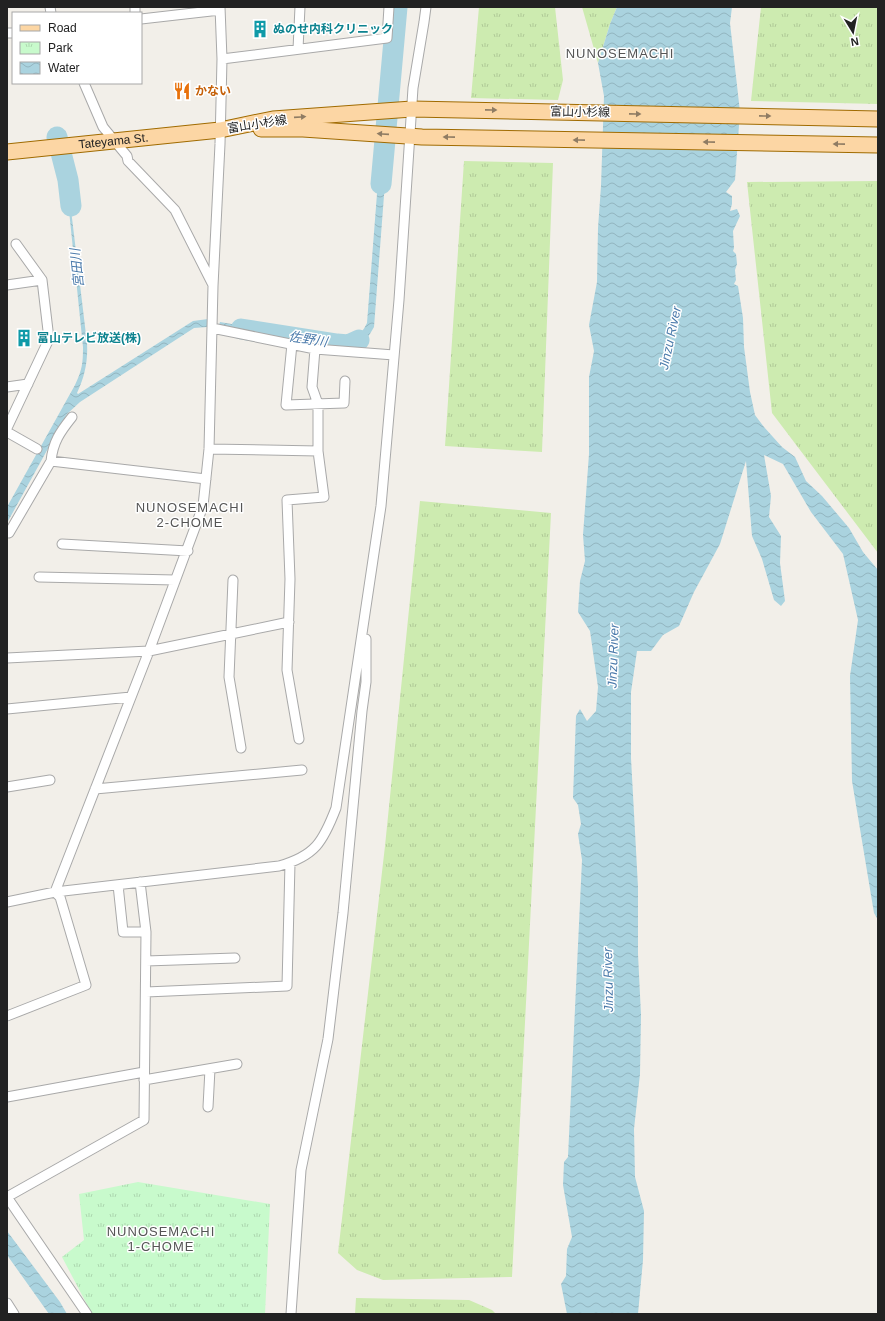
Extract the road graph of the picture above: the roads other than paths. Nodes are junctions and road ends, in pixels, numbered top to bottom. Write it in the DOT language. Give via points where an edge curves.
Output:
graph roads {
  1 [pos="300,7"];
  2 [pos="389,7"];
  3 [pos="426,7"];
  4 [pos="220,9"];
  5 [pos="142,19"];
  6 [pos="298,49"];
  7 [pos="222,58"];
  8 [pos="84,84"];
  9 [pos="418,109"];
  10 [pos="878,119"];
  11 [pos="220,130"];
  12 [pos="416,137"];
  13 [pos="114,141"];
  14 [pos="878,145"];
  15 [pos="7,152"];
  16 [pos="16,244"];
  17 [pos="42,280"];
  18 [pos="7,285"];
  19 [pos="213,286"];
  20 [pos="212,328"];
  21 [pos="292,344"];
  22 [pos="315,349"];
  23 [pos="394,355"];
  24 [pos="345,381"];
  25 [pos="28,384"];
  26 [pos="7,387"];
  27 [pos="318,404"];
  28 [pos="72,417"];
  29 [pos="7,428"];
  30 [pos="7,432"];
  31 [pos="37,449"];
  32 [pos="209,449"];
  33 [pos="318,451"];
  34 [pos="51,461"];
  35 [pos="206,479"];
  36 [pos="9,533"];
  37 [pos="62,544"];
  38 [pos="188,550"];
  39 [pos="38,577"];
  40 [pos="175,580"];
  41 [pos="233,580"];
  42 [pos="366,608"];
  43 [pos="289,622"];
  44 [pos="231,634"];
  45 [pos="149,651"];
  46 [pos="7,658"];
  47 [pos="131,696"];
  48 [pos="7,709"];
  49 [pos="299,739"];
  50 [pos="241,748"];
  51 [pos="302,770"];
  52 [pos="50,780"];
  53 [pos="7,787"];
  54 [pos="95,789"];
  55 [pos="290,863"];
  56 [pos="140,882"];
  57 [pos="118,885"];
  58 [pos="55,892"];
  59 [pos="7,902"];
  60 [pos="146,932"];
  61 [pos="235,958"];
  62 [pos="146,961"];
  63 [pos="146,992"];
  64 [pos="7,1016"];
  65 [pos="237,1064"];
  66 [pos="210,1069"];
  67 [pos="144,1076"];
  68 [pos="7,1098"];
  69 [pos="208,1107"];
  70 [pos="7,1303"];
  71 [pos="14,1314"];
  72 [pos="87,1314"];
  73 [pos="291,1314"];
  1 -- 6 [label="street"];
  2 -- 6 [label="street" via="387,38"];
  3 -- 9 [label="street" via="413,88"];
  4 -- 5 [label="street"];
  4 -- 7 [label="street"];
  6 -- 7 [label="street"];
  7 -- 11 [label="street"];
  8 -- 13 [label="street" via="103,127"];
  9 -- 10 [label="main road, 富山小杉線, one-way"];
  11 -- 9 [label="main road, 富山小杉線, one-way" via="273,119"];
  9 -- 12 [label="street"];
  12 -- 11 [label="main road, 富山小杉線, one-way" via="303,129"];
  11 -- 13 [label="main road, Tateyama St."];
  11 -- 19 [label="street"];
  14 -- 12 [label="main road, 富山小杉線, one-way"];
  12 -- 23 [label="street"];
  13 -- 15 [label="main road, Tateyama St."];
  13 -- 19 [label="street" via="127,156 128,161 176,210"];
  16 -- 17 [label="street"];
  17 -- 18 [label="street"];
  17 -- 25 [label="street" via="49,339"];
  19 -- 20 [label="street"];
  20 -- 21 [label="street"];
  20 -- 32 [label="street"];
  21 -- 22 [label="street"];
  21 -- 27 [label="street" via="286,405"];
  22 -- 23 [label="street"];
  22 -- 27 [label="street" via="312,387"];
  23 -- 42 [label="street" via="381,506"];
  24 -- 27 [label="street" via="344,403"];
  25 -- 26 [label="street"];
  25 -- 29 [label="street"];
  27 -- 33 [label="street"];
  28 -- 34 [label="street" via="58,434"];
  30 -- 31 [label="street"];
  32 -- 33 [label="street"];
  32 -- 35 [label="street"];
  33 -- 43 [label="street" via="324,497 286,500 290,579"];
  34 -- 35 [label="street"];
  34 -- 36 [label="street"];
  35 -- 38 [label="street" via="203,506"];
  37 -- 38 [label="street"];
  38 -- 40 [label="street"];
  39 -- 40 [label="street"];
  40 -- 45 [label="street"];
  41 -- 44 [label="street"];
  42 -- 55 [label="street" via="336,808 328,830 320,842 312,851"];
  42 -- 73 [label="street" via="366,682 343,914 328,1039 301,1170"];
  43 -- 44 [label="street"];
  43 -- 49 [label="street" via="287,670"];
  44 -- 45 [label="street"];
  44 -- 50 [label="street" via="229,677"];
  45 -- 46 [label="street"];
  45 -- 47 [label="street"];
  47 -- 48 [label="street"];
  47 -- 54 [label="street"];
  51 -- 54 [label="street"];
  52 -- 53 [label="street"];
  54 -- 58 [label="street"];
  55 -- 56 [label="street"];
  55 -- 63 [label="street" via="287,986"];
  56 -- 57 [label="street"];
  56 -- 60 [label="street"];
  57 -- 58 [label="street"];
  57 -- 60 [label="street" via="123,932"];
  58 -- 59 [label="street"];
  58 -- 64 [label="street" via="60,898 86,985"];
  60 -- 62 [label="street"];
  61 -- 62 [label="street"];
  62 -- 63 [label="street"];
  63 -- 67 [label="street"];
  65 -- 66 [label="street"];
  66 -- 67 [label="street"];
  66 -- 69 [label="street"];
  67 -- 68 [label="street"];
  67 -- 72 [label="street" via="144,1120 7,1197"];
  70 -- 71 [label="street"];
}
